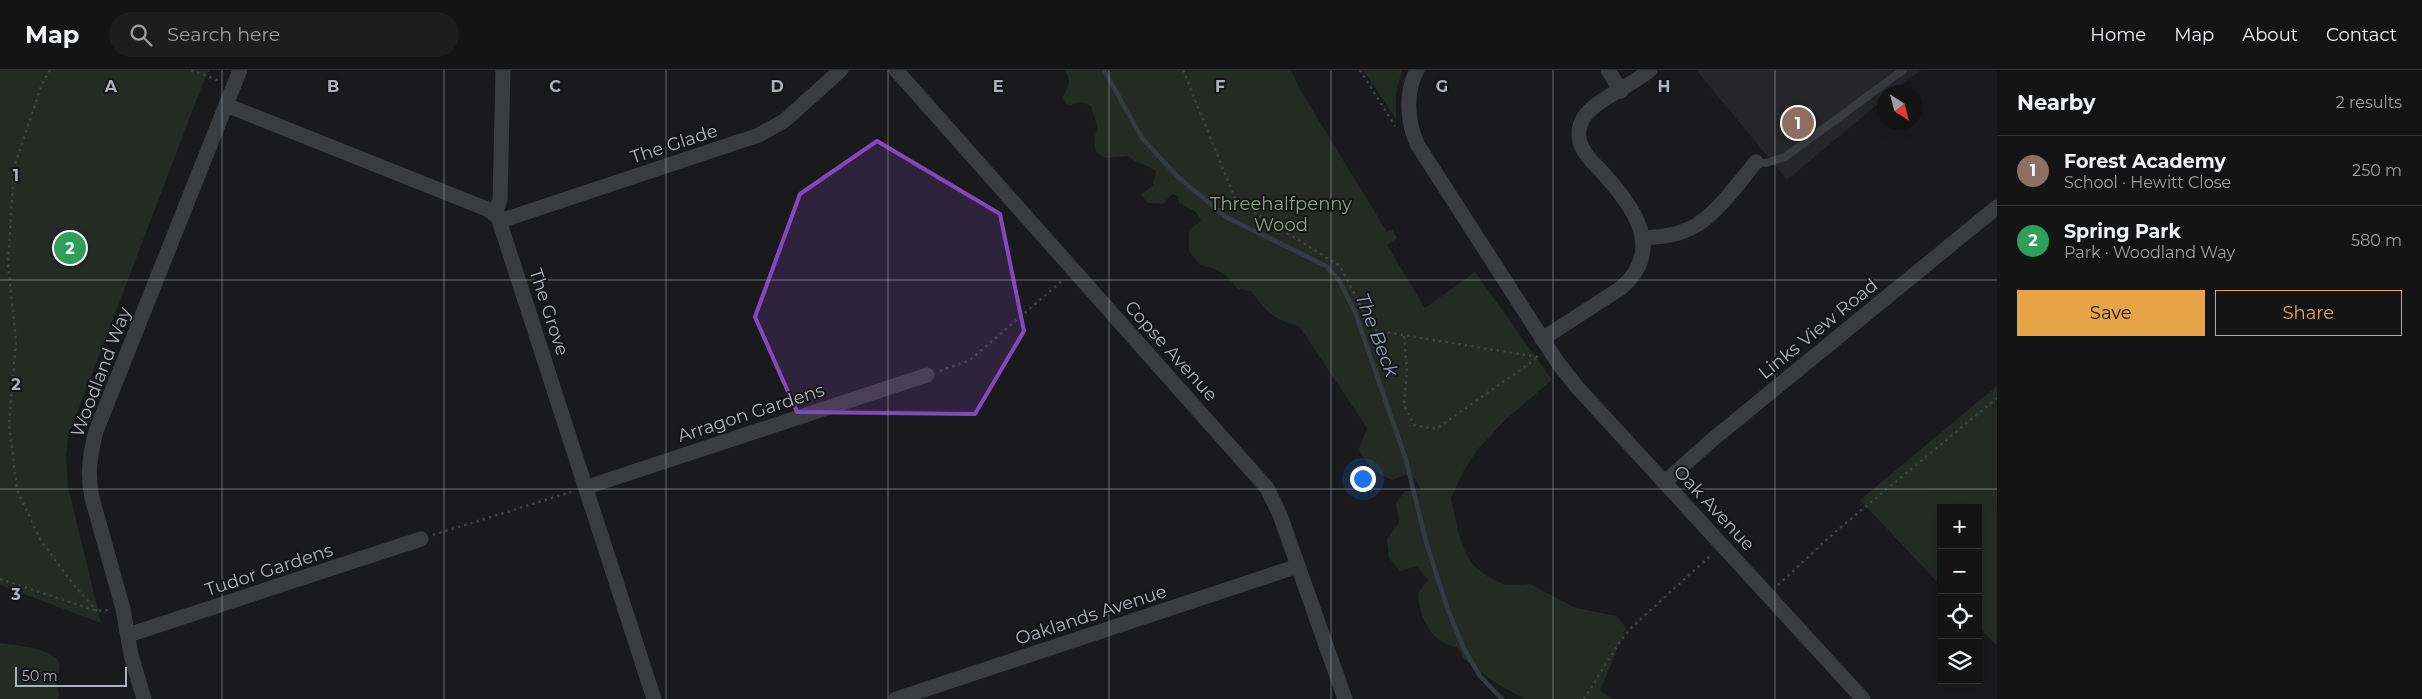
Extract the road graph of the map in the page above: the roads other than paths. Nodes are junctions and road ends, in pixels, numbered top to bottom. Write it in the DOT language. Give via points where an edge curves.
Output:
graph roads {
  1 [pos="240,70"];
  2 [pos="503,70"];
  3 [pos="841,70"];
  4 [pos="896,70"];
  5 [pos="1417,70"];
  6 [pos="1608,70"];
  7 [pos="1650,70"];
  8 [pos="1903,70"];
  9 [pos="1621,91"];
  10 [pos="226,105"];
  11 [pos="1756,162"];
  12 [pos="1997,207"];
  13 [pos="498,217"];
  14 [pos="1642,238"];
  15 [pos="1542,349"];
  16 [pos="926,375"];
  17 [pos="1665,482"];
  18 [pos="587,487"];
  19 [pos="421,539"];
  20 [pos="1298,566"];
  21 [pos="128,635"];
  22 [pos="144,699"];
  23 [pos="654,699"];
  24 [pos="896,699"];
  25 [pos="1345,699"];
  26 [pos="1863,699"];
  1 -- 10 [label="street, Woodland Way"];
  2 -- 13 [label="street"];
  3 -- 13 [label="street, The Glade" via="784,121 759,135"];
  4 -- 20 [label="street, Copse Avenue" via="1268,488"];
  5 -- 15 [label="street, Oak Avenue" via="1409,97 1410,119 1416,140"];
  6 -- 9 [label="street"];
  7 -- 9 [label="street"];
  8 -- 11 [label="lane" via="1785,157 1766,163"];
  9 -- 14 [label="street" via="1590,110 1579,135 1586,154 1630,206"];
  10 -- 13 [label="street"];
  10 -- 21 [label="street, Woodland Way" via="96,431 91,451 89,487"];
  11 -- 14 [label="street" via="1715,209 1693,228 1668,236"];
  12 -- 17 [label="street, Links View Road"];
  13 -- 18 [label="street, The Grove"];
  14 -- 15 [label="street" via="1640,263 1630,280"];
  15 -- 17 [label="street, Oak Avenue"];
  16 -- 18 [label="street, Arragon Gardens"];
  17 -- 26 [label="street, Oak Avenue"];
  18 -- 23 [label="street, The Grove"];
  19 -- 21 [label="street, Tudor Gardens"];
  20 -- 24 [label="street, Oaklands Avenue"];
  20 -- 25 [label="street, Copse Avenue"];
  21 -- 22 [label="street, Woodland Way"];
}
